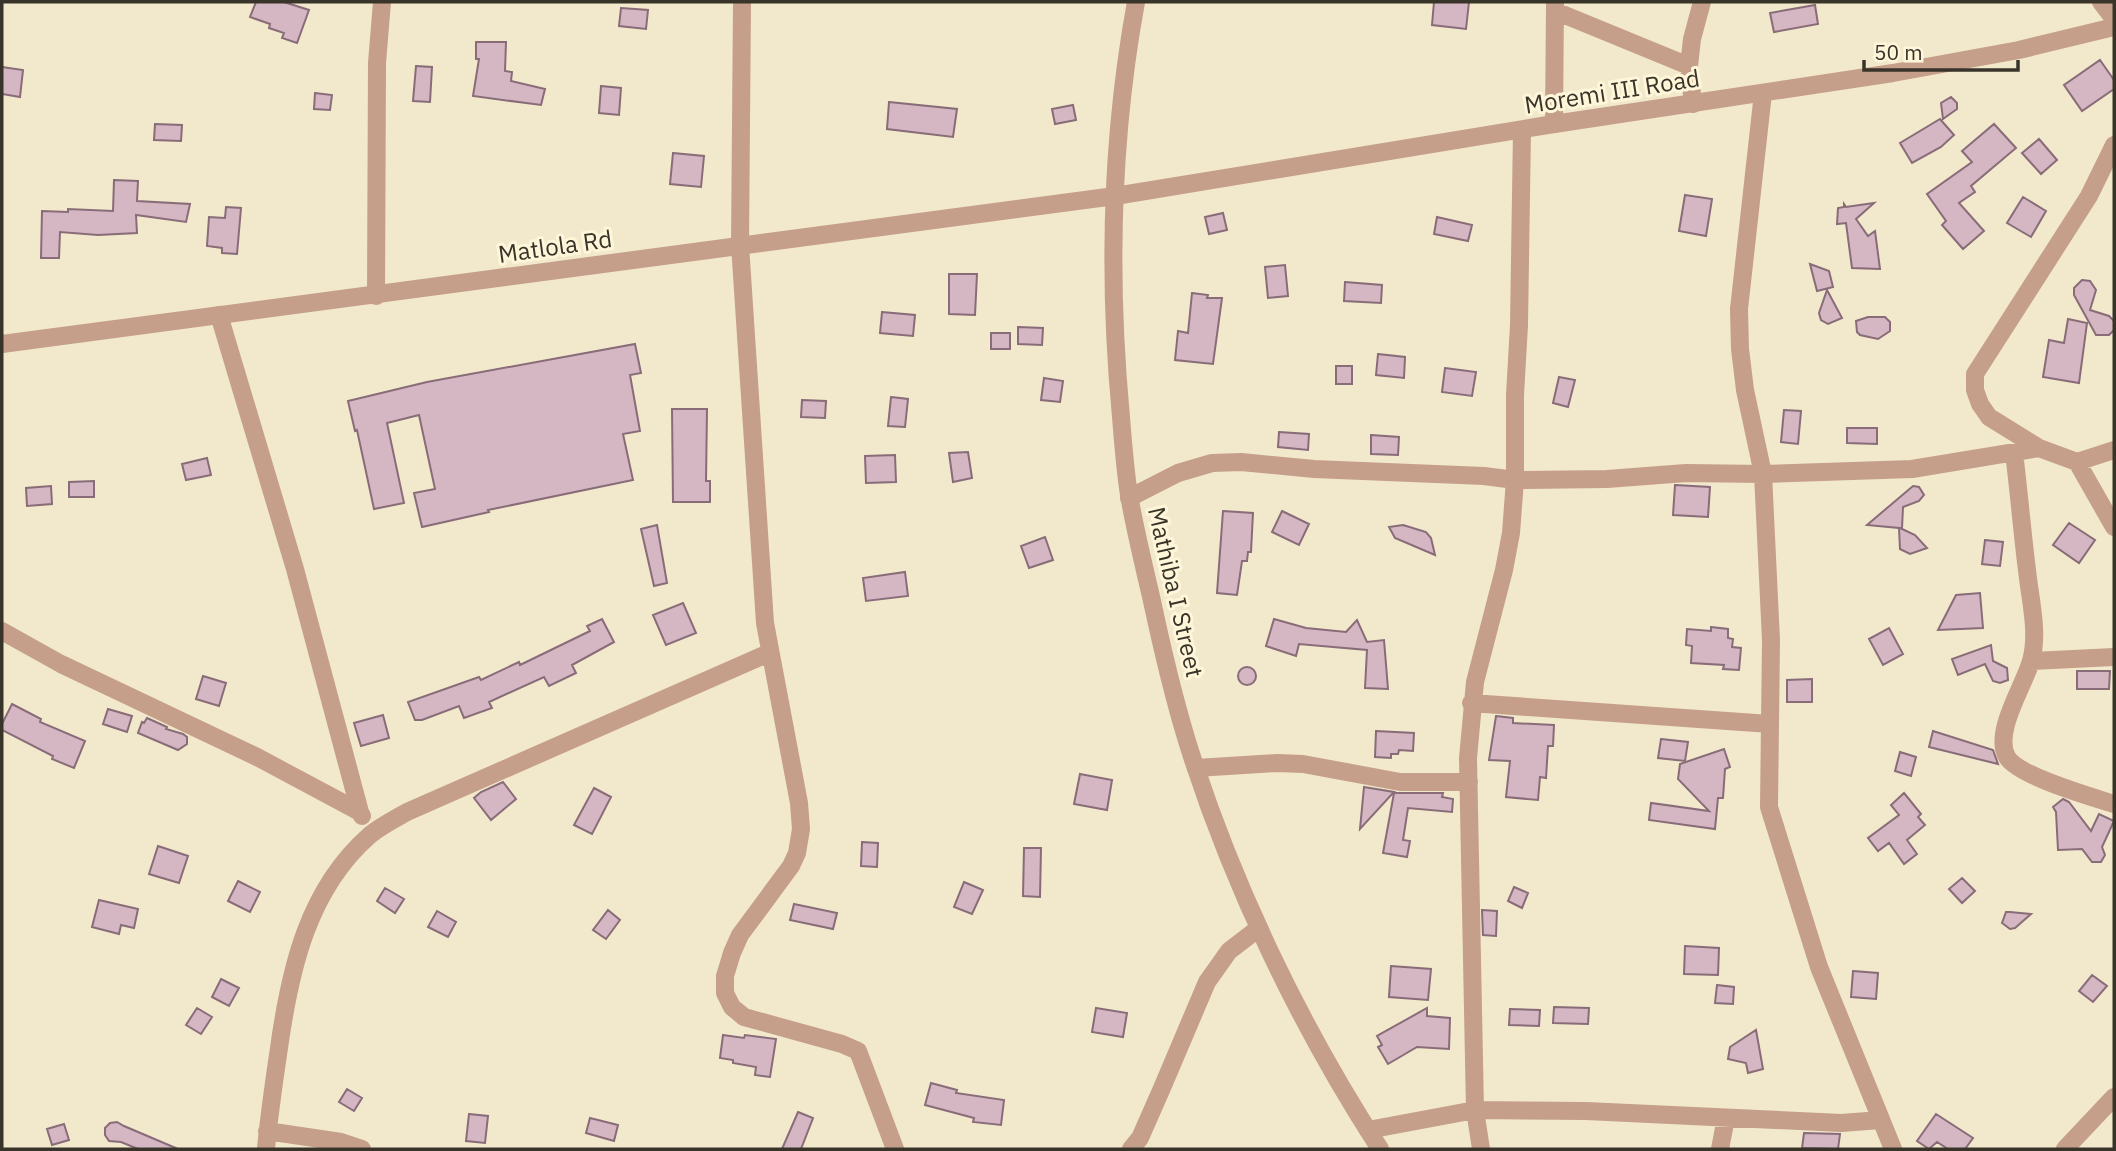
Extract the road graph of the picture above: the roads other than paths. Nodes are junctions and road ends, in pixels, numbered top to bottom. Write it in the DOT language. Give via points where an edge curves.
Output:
graph roads {
  1 [pos="382,2"];
  2 [pos="742,2"];
  3 [pos="1136,2"];
  4 [pos="1702,2"];
  5 [pos="2101,2"];
  6 [pos="1555,6"];
  7 [pos="2114,19"];
  8 [pos="2114,27"];
  9 [pos="1689,66"];
  10 [pos="1763,93"];
  11 [pos="1693,104"];
  12 [pos="1554,124"];
  13 [pos="1522,130"];
  14 [pos="2114,145"];
  15 [pos="1115,196"];
  16 [pos="740,245"];
  17 [pos="376,296"];
  18 [pos="219,316"];
  19 [pos="2,344"];
  20 [pos="2039,448"];
  21 [pos="2114,450"];
  22 [pos="2014,453"];
  23 [pos="2077,462"];
  24 [pos="1763,474"];
  25 [pos="1515,480"];
  26 [pos="1129,498"];
  27 [pos="2114,527"];
  28 [pos="2,631"];
  29 [pos="769,653"];
  30 [pos="2114,657"];
  31 [pos="2031,661"];
  32 [pos="1471,704"];
  33 [pos="1770,724"];
  34 [pos="1196,768"];
  35 [pos="1469,782"];
  36 [pos="2114,804"];
  37 [pos="360,812"];
  38 [pos="371,835"];
  39 [pos="1259,928"];
  40 [pos="2114,1097"];
  41 [pos="1475,1111"];
  42 [pos="1726,1118"];
  43 [pos="1881,1120"];
  44 [pos="1368,1130"];
  45 [pos="267,1131"];
  46 [pos="266,1149"];
  47 [pos="362,1149"];
  48 [pos="895,1149"];
  49 [pos="1131,1149"];
  50 [pos="1380,1149"];
  51 [pos="1481,1149"];
  52 [pos="1720,1149"];
  53 [pos="1892,1149"];
  54 [pos="2065,1149"];
  1 -- 17 [label="street" via="377,63"];
  2 -- 16 [label="street"];
  3 -- 15 [label="street, Mathiba I Street"];
  4 -- 9 [label="street"];
  5 -- 7 [label="street"];
  6 -- 9 [label="street"];
  6 -- 12 [label="street"];
  8 -- 10 [label="street, Moremi III Road" via="2019,50"];
  9 -- 11 [label="street"];
  10 -- 11 [label="street, Moremi III Road"];
  10 -- 24 [label="street" via="1739,309 1745,390"];
  11 -- 12 [label="street, Moremi III Road"];
  12 -- 13 [label="street, Moremi III Road"];
  13 -- 15 [label="street, Moremi III Road"];
  13 -- 25 [label="street"];
  14 -- 20 [label="street" via="2089,196 1975,374 1975,390 1989,417"];
  15 -- 16 [label="street, Matlola Rd"];
  15 -- 26 [label="street, Mathiba I Street" via="1113,286"];
  16 -- 17 [label="street, Matlola Rd"];
  16 -- 29 [label="street"];
  17 -- 18 [label="street, Matlola Rd"];
  18 -- 19 [label="street, Matlola Rd"];
  18 -- 37 [label="street" via="295,569"];
  20 -- 22 [label="street"];
  20 -- 23 [label="street"];
  21 -- 23 [label="street"];
  22 -- 24 [label="street" via="1912,469"];
  22 -- 31 [label="street" via="2034,625"];
  23 -- 27 [label="street"];
  24 -- 25 [label="street"];
  24 -- 33 [label="street"];
  25 -- 26 [label="street" via="1213,463 1178,473"];
  25 -- 32 [label="street" via="1504,570"];
  26 -- 34 [label="street, Mathiba I Street"];
  28 -- 37 [label="street"];
  29 -- 38 [label="street" via="407,812"];
  29 -- 48 [label="street" via="799,803 800,842 791,866 740,935 725,976 725,993 744,1017 858,1051"];
  30 -- 31 [label="street"];
  31 -- 36 [label="street" via="2013,703 2003,744 2008,760 2060,786"];
  32 -- 33 [label="street"];
  32 -- 35 [label="street"];
  33 -- 43 [label="street" via="1769,807 1819,967"];
  34 -- 35 [label="street" via="1277,762 1331,767 1400,782"];
  34 -- 39 [label="street, Mathiba I Street"];
  35 -- 41 [label="street"];
  37 -- 38 [label="street"];
  38 -- 45 [label="street" via="324,890 300,946 288,987"];
  39 -- 44 [label="street, Mathiba I Street"];
  39 -- 49 [label="street" via="1229,951 1206,982 1140,1138"];
  40 -- 54 [label="street"];
  41 -- 42 [label="street"];
  41 -- 44 [label="street"];
  41 -- 51 [label="street"];
  42 -- 43 [label="street" via="1841,1123"];
  42 -- 52 [label="street"];
  43 -- 53 [label="street"];
  44 -- 50 [label="street, Mathiba I Street"];
  45 -- 46 [label="street"];
  45 -- 47 [label="street"];
}
